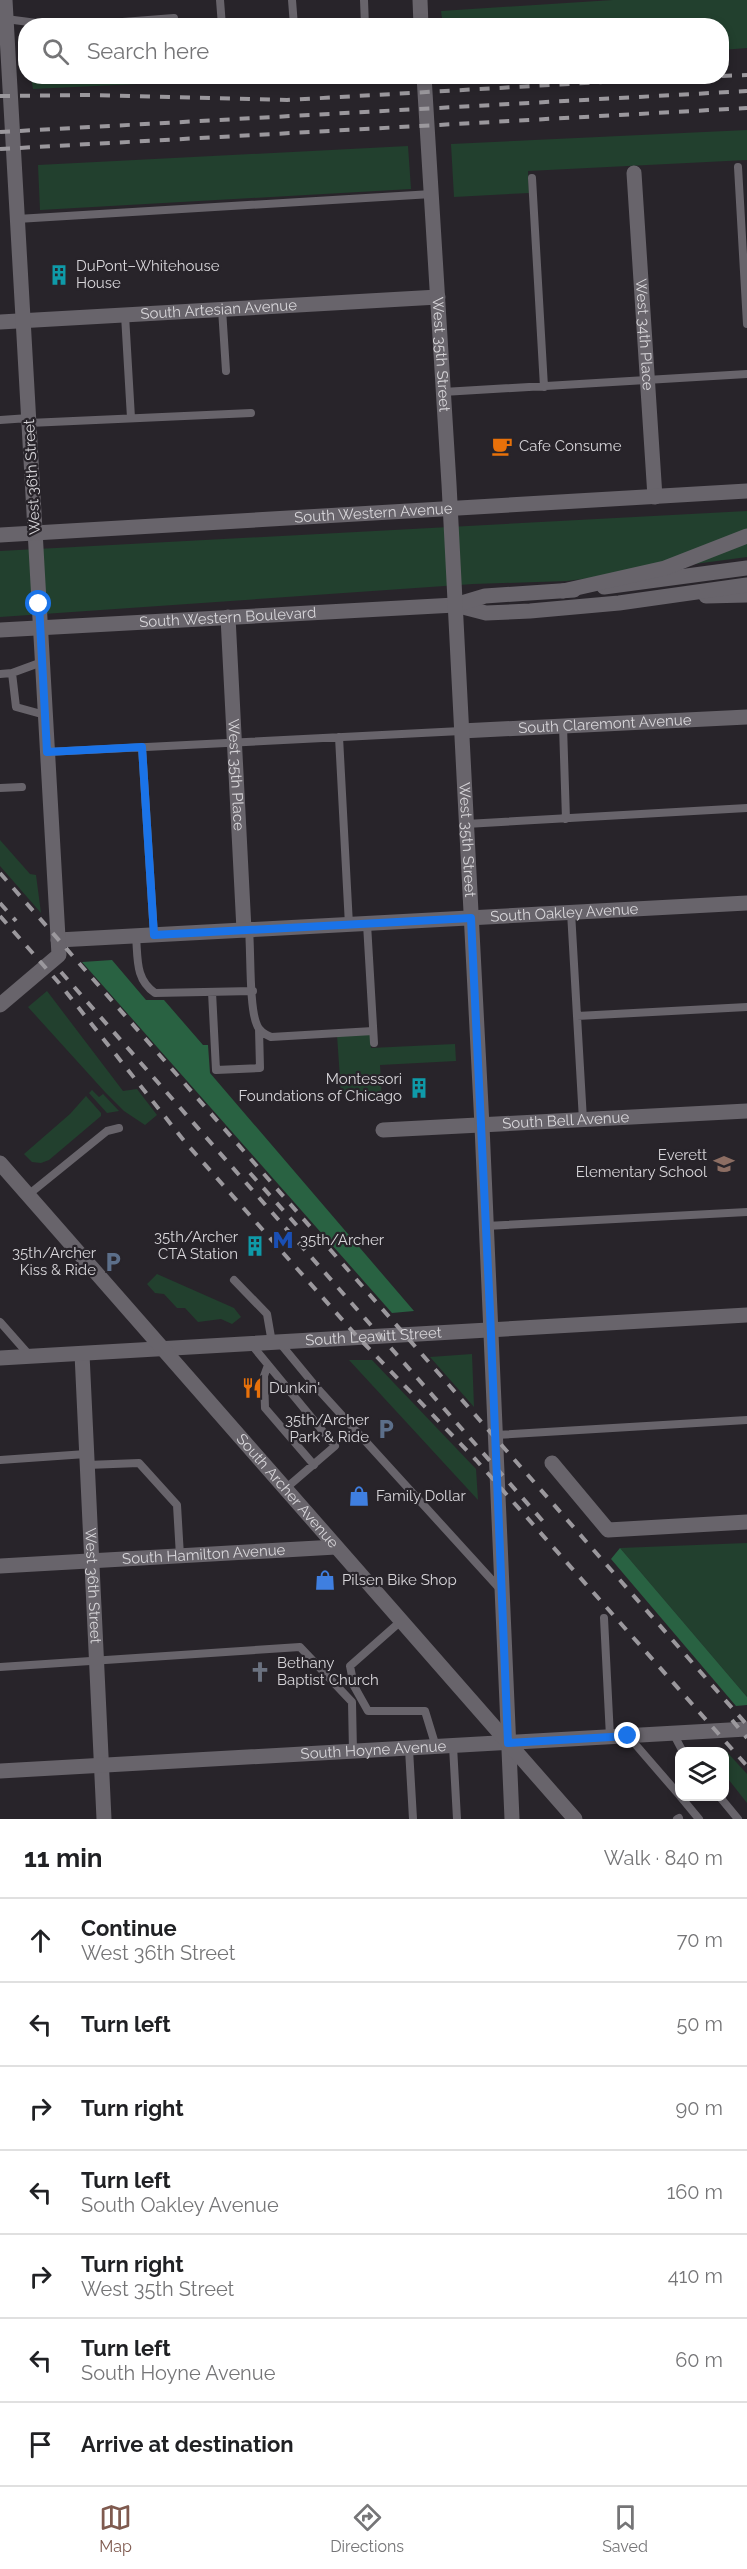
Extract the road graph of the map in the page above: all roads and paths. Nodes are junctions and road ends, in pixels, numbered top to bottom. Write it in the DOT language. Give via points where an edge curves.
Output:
graph roads {
  1 [pos="5,0"];
  2 [pos="220,0"];
  3 [pos="292,0"];
  4 [pos="364,0"];
  5 [pos="420,0"];
  6 [pos="221,18"];
  7 [pos="293,18"];
  8 [pos="365,18"];
  9 [pos="421,18"];
  10 [pos="4,23"];
  11 [pos="425,84"];
  12 [pos="738,166"];
  13 [pos="634,173"];
  14 [pos="532,178"];
  15 [pos="432,194"];
  16 [pos="17,219"];
  17 [pos="438,297"];
  18 [pos="222,309"];
  19 [pos="125,315"];
  20 [pos="23,321"];
  21 [pos="0,322"];
  22 [pos="747,324"];
  23 [pos="226,371"];
  24 [pos="747,374"];
  25 [pos="648,381"];
  26 [pos="544,387"];
  27 [pos="443,392"];
  28 [pos="251,413"];
  29 [pos="131,418"];
  30 [pos="0,420"];
  31 [pos="29,421"];
  32 [pos="747,491"];
  33 [pos="655,497"];
  34 [pos="450,508"];
  35 [pos="35,533"];
  36 [pos="0,535"];
  37 [pos="747,536"];
  38 [pos="747,567"];
  39 [pos="747,585"];
  40 [pos="563,591"];
  41 [pos="747,595"];
  42 [pos="661,597"];
  43 [pos="455,605"];
  44 [pos="228,617"];
  45 [pos="40,628"];
  46 [pos="0,630"];
  47 [pos="42,662"];
  48 [pos="12,673"];
  49 [pos="0,674"];
  50 [pos="45,715"];
  51 [pos="747,717"];
  52 [pos="563,726"];
  53 [pos="461,731"];
  54 [pos="339,737"];
  55 [pos="235,742"];
  56 [pos="142,747"];
  57 [pos="47,752"];
  58 [pos="22,787"];
  59 [pos="0,788"];
  60 [pos="747,808"];
  61 [pos="566,819"];
  62 [pos="466,824"];
  63 [pos="747,903"];
  64 [pos="572,912"];
  65 [pos="471,918"];
  66 [pos="368,924"];
  67 [pos="349,925"];
  68 [pos="247,930"];
  69 [pos="154,935"];
  70 [pos="136,936"];
  71 [pos="58,948"];
  72 [pos="253,991"];
  73 [pos="212,992"];
  74 [pos="0,1005"];
  75 [pos="747,1007"];
  76 [pos="577,1016"];
  77 [pos="259,1029"];
  78 [pos="374,1031"];
  79 [pos="374,1043"];
  80 [pos="747,1111"];
  81 [pos="584,1120"];
  82 [pos="482,1126"];
  83 [pos="119,1128"];
  84 [pos="383,1130"];
  85 [pos="0,1163"];
  86 [pos="28,1196"];
  87 [pos="747,1212"];
  88 [pos="486,1226"];
  89 [pos="234,1280"];
  90 [pos="747,1315"];
  91 [pos="0,1323"];
  92 [pos="491,1329"];
  93 [pos="276,1343"];
  94 [pos="251,1344"];
  95 [pos="163,1350"];
  96 [pos="82,1354"];
  97 [pos="31,1357"];
  98 [pos="0,1358"];
  99 [pos="268,1365"];
  100 [pos="747,1420"];
  101 [pos="496,1435"];
  102 [pos="0,1460"];
  103 [pos="87,1460"];
  104 [pos="552,1463"];
  105 [pos="314,1465"];
  106 [pos="285,1489"];
  107 [pos="747,1522"];
  108 [pos="336,1547"];
  109 [pos="180,1556"];
  110 [pos="92,1560"];
  111 [pos="0,1566"];
  112 [pos="502,1591"];
  113 [pos="604,1618"];
  114 [pos="401,1620"];
  115 [pos="97,1662"];
  116 [pos="0,1667"];
  117 [pos="747,1729"];
  118 [pos="673,1733"];
  119 [pos="628,1736"];
  120 [pos="610,1737"];
  121 [pos="508,1743"];
  122 [pos="453,1746"];
  123 [pos="436,1747"];
  124 [pos="680,1747"];
  125 [pos="409,1749"];
  126 [pos="353,1752"];
  127 [pos="102,1766"];
  128 [pos="0,1771"];
  129 [pos="675,1790"];
  130 [pos="684,1801"];
  131 [pos="722,1801"];
  132 [pos="104,1819"];
  133 [pos="413,1819"];
  134 [pos="457,1819"];
  135 [pos="512,1819"];
  136 [pos="575,1819"];
  137 [pos="699,1819"];
  138 [pos="738,1819"];
  1 -- 10 [label="street, West 36th Street"];
  2 -- 6 [label="lane"];
  3 -- 7 [label="lane"];
  4 -- 8 [label="lane"];
  5 -- 9 [label="street"];
  10 -- 16 [label="street, West 36th Street"];
  11 -- 15 [label="street, West 35th Street"];
  12 -- 22 [label="lane"];
  13 -- 25 [label="street, West 34th Place"];
  14 -- 26 [label="lane"];
  15 -- 16 [label="lane"];
  15 -- 17 [label="street, West 35th Street"];
  16 -- 20 [label="street, West 36th Street"];
  17 -- 18 [label="street, South Artesian Avenue"];
  17 -- 27 [label="street, West 35th Street"];
  18 -- 19 [label="street, South Artesian Avenue"];
  18 -- 23 [label="lane"];
  19 -- 20 [label="street, South Artesian Avenue"];
  19 -- 29 [label="lane"];
  20 -- 21 [label="street, South Artesian Avenue"];
  20 -- 31 [label="street, West 36th Street"];
  24 -- 25 [label="lane"];
  25 -- 26 [label="lane"];
  25 -- 33 [label="street, West 34th Place"];
  26 -- 27 [label="lane"];
  27 -- 34 [label="street, West 35th Street"];
  28 -- 29 [label="lane"];
  29 -- 31 [label="lane"];
  30 -- 31 [label="lane"];
  31 -- 35 [label="street, West 36th Street"];
  32 -- 33 [label="street, South Western Avenue"];
  33 -- 34 [label="street, South Western Avenue"];
  34 -- 35 [label="street, South Western Avenue"];
  34 -- 43 [label="street, West 35th Street"];
  35 -- 36 [label="street, South Western Avenue"];
  35 -- 45 [label="street, West 36th Street"];
  37 -- 40 [label="street" via="665,568"];
  38 -- 40 [label="street, South Western Boulevard"];
  39 -- 42 [label="street, South Western Boulevard"];
  40 -- 43 [label="street, South Western Boulevard" via="485,596"];
  41 -- 42 [label="street"];
  42 -- 43 [label="street, South Western Boulevard" via="486,613"];
  43 -- 44 [label="street, South Western Boulevard"];
  43 -- 53 [label="street, West 35th Street"];
  44 -- 45 [label="street, South Western Boulevard"];
  44 -- 55 [label="street, West 35th Place"];
  45 -- 46 [label="street, South Western Boulevard"];
  45 -- 47 [label="street, West 36th Street"];
  47 -- 48 [label="lane"];
  47 -- 50 [label="street, West 36th Street"];
  48 -- 49 [label="lane"];
  48 -- 50 [label="lane" via="16,706"];
  50 -- 57 [label="street, West 36th Street"];
  51 -- 52 [label="street, South Claremont Avenue"];
  52 -- 53 [label="street, South Claremont Avenue"];
  52 -- 61 [label="lane"];
  53 -- 54 [label="lane"];
  53 -- 62 [label="street, West 35th Street"];
  54 -- 55 [label="lane"];
  54 -- 67 [label="lane"];
  55 -- 56 [label="lane"];
  55 -- 68 [label="street, West 35th Place"];
  56 -- 57 [label="lane"];
  56 -- 69 [label="lane"];
  57 -- 71 [label="street, West 36th Street"];
  58 -- 59 [label="lane"];
  60 -- 61 [label="lane"];
  61 -- 62 [label="lane"];
  62 -- 65 [label="street, West 35th Street"];
  63 -- 64 [label="street, South Oakley Avenue"];
  64 -- 65 [label="street, South Oakley Avenue"];
  64 -- 76 [label="lane"];
  65 -- 66 [label="street, South Oakley Avenue"];
  65 -- 82 [label="street, West 35th Street"];
  66 -- 67 [label="street, South Oakley Avenue"];
  66 -- 78 [label="lane"];
  67 -- 68 [label="street, South Oakley Avenue"];
  68 -- 69 [label="street, South Oakley Avenue"];
  68 -- 72 [label="lane"];
  69 -- 70 [label="street, South Oakley Avenue"];
  70 -- 71 [label="street, South Oakley Avenue"];
  70 -- 73 [label="lane" via="139,975 145,986 155,993"];
  71 -- 74 [label="street"];
  72 -- 73 [label="lane"];
  72 -- 77 [label="lane"];
  73 -- 77 [label="lane" via="216,1070 260,1068"];
  75 -- 76 [label="lane"];
  76 -- 81 [label="lane"];
  77 -- 78 [label="lane" via="271,1036"];
  78 -- 79 [label="lane"];
  80 -- 81 [label="street, South Bell Avenue"];
  81 -- 82 [label="street, South Bell Avenue"];
  82 -- 84 [label="street, South Bell Avenue"];
  82 -- 88 [label="street, West 35th Street"];
  83 -- 86 [label="lane" via="107,1131"];
  85 -- 86 [label="street, South Archer Avenue"];
  86 -- 95 [label="street, South Archer Avenue"];
  87 -- 88 [label="lane"];
  88 -- 92 [label="street, West 35th Street"];
  89 -- 93 [label="lane" via="267,1314"];
  90 -- 92 [label="street, South Leavitt Street"];
  91 -- 97 [label="lane"];
  92 -- 93 [label="street, South Leavitt Street"];
  92 -- 101 [label="street, West 35th Street"];
  93 -- 94 [label="street, South Leavitt Street"];
  93 -- 112 [label="lane"];
  94 -- 95 [label="street, South Leavitt Street"];
  94 -- 99 [label="lane"];
  95 -- 96 [label="street, South Leavitt Street"];
  95 -- 106 [label="street, South Archer Avenue"];
  96 -- 97 [label="street, South Leavitt Street"];
  96 -- 103 [label="street, West 36th Street"];
  97 -- 98 [label="street, South Leavitt Street"];
  99 -- 105 [label="lane" via="264,1376 266,1408"];
  99 -- 105 [label="lane" via="335,1446"];
  100 -- 101 [label="lane"];
  101 -- 112 [label="street, West 35th Street"];
  102 -- 103 [label="lane"];
  103 -- 109 [label="lane" via="139,1463 177,1505"];
  103 -- 110 [label="street, West 36th Street"];
  104 -- 107 [label="street" via="608,1530"];
  105 -- 106 [label="lane"];
  106 -- 108 [label="street, South Archer Avenue"];
  108 -- 109 [label="street, South Hamilton Avenue"];
  108 -- 114 [label="street, South Archer Avenue"];
  109 -- 110 [label="street, South Hamilton Avenue"];
  110 -- 111 [label="street, South Hamilton Avenue"];
  110 -- 115 [label="street, West 36th Street"];
  112 -- 121 [label="street, West 35th Street"];
  113 -- 120 [label="lane"];
  114 -- 121 [label="street, South Archer Avenue"];
  114 -- 123 [label="lane" via="350,1666 354,1686 368,1711 426,1711"];
  115 -- 116 [label="lane"];
  115 -- 126 [label="lane" via="300,1647 352,1702"];
  115 -- 127 [label="street, West 36th Street"];
  117 -- 118 [label="street, South Hoyne Avenue"];
  118 -- 119 [label="street, South Hoyne Avenue"];
  118 -- 124 [label="lane"];
  119 -- 120 [label="street, South Hoyne Avenue"];
  119 -- 129 [label="lane"];
  120 -- 121 [label="street, South Hoyne Avenue"];
  121 -- 122 [label="street, South Hoyne Avenue"];
  121 -- 135 [label="street, West 35th Street"];
  121 -- 136 [label="street, South Archer Avenue"];
  122 -- 123 [label="street, South Hoyne Avenue"];
  122 -- 134 [label="lane"];
  123 -- 125 [label="street, South Hoyne Avenue"];
  125 -- 126 [label="street, South Hoyne Avenue"];
  125 -- 133 [label="lane"];
  126 -- 127 [label="street, South Hoyne Avenue"];
  127 -- 128 [label="street, South Hoyne Avenue"];
  127 -- 132 [label="street, West 36th Street"];
  130 -- 137 [label="lane"];
  131 -- 138 [label="lane"];
}
